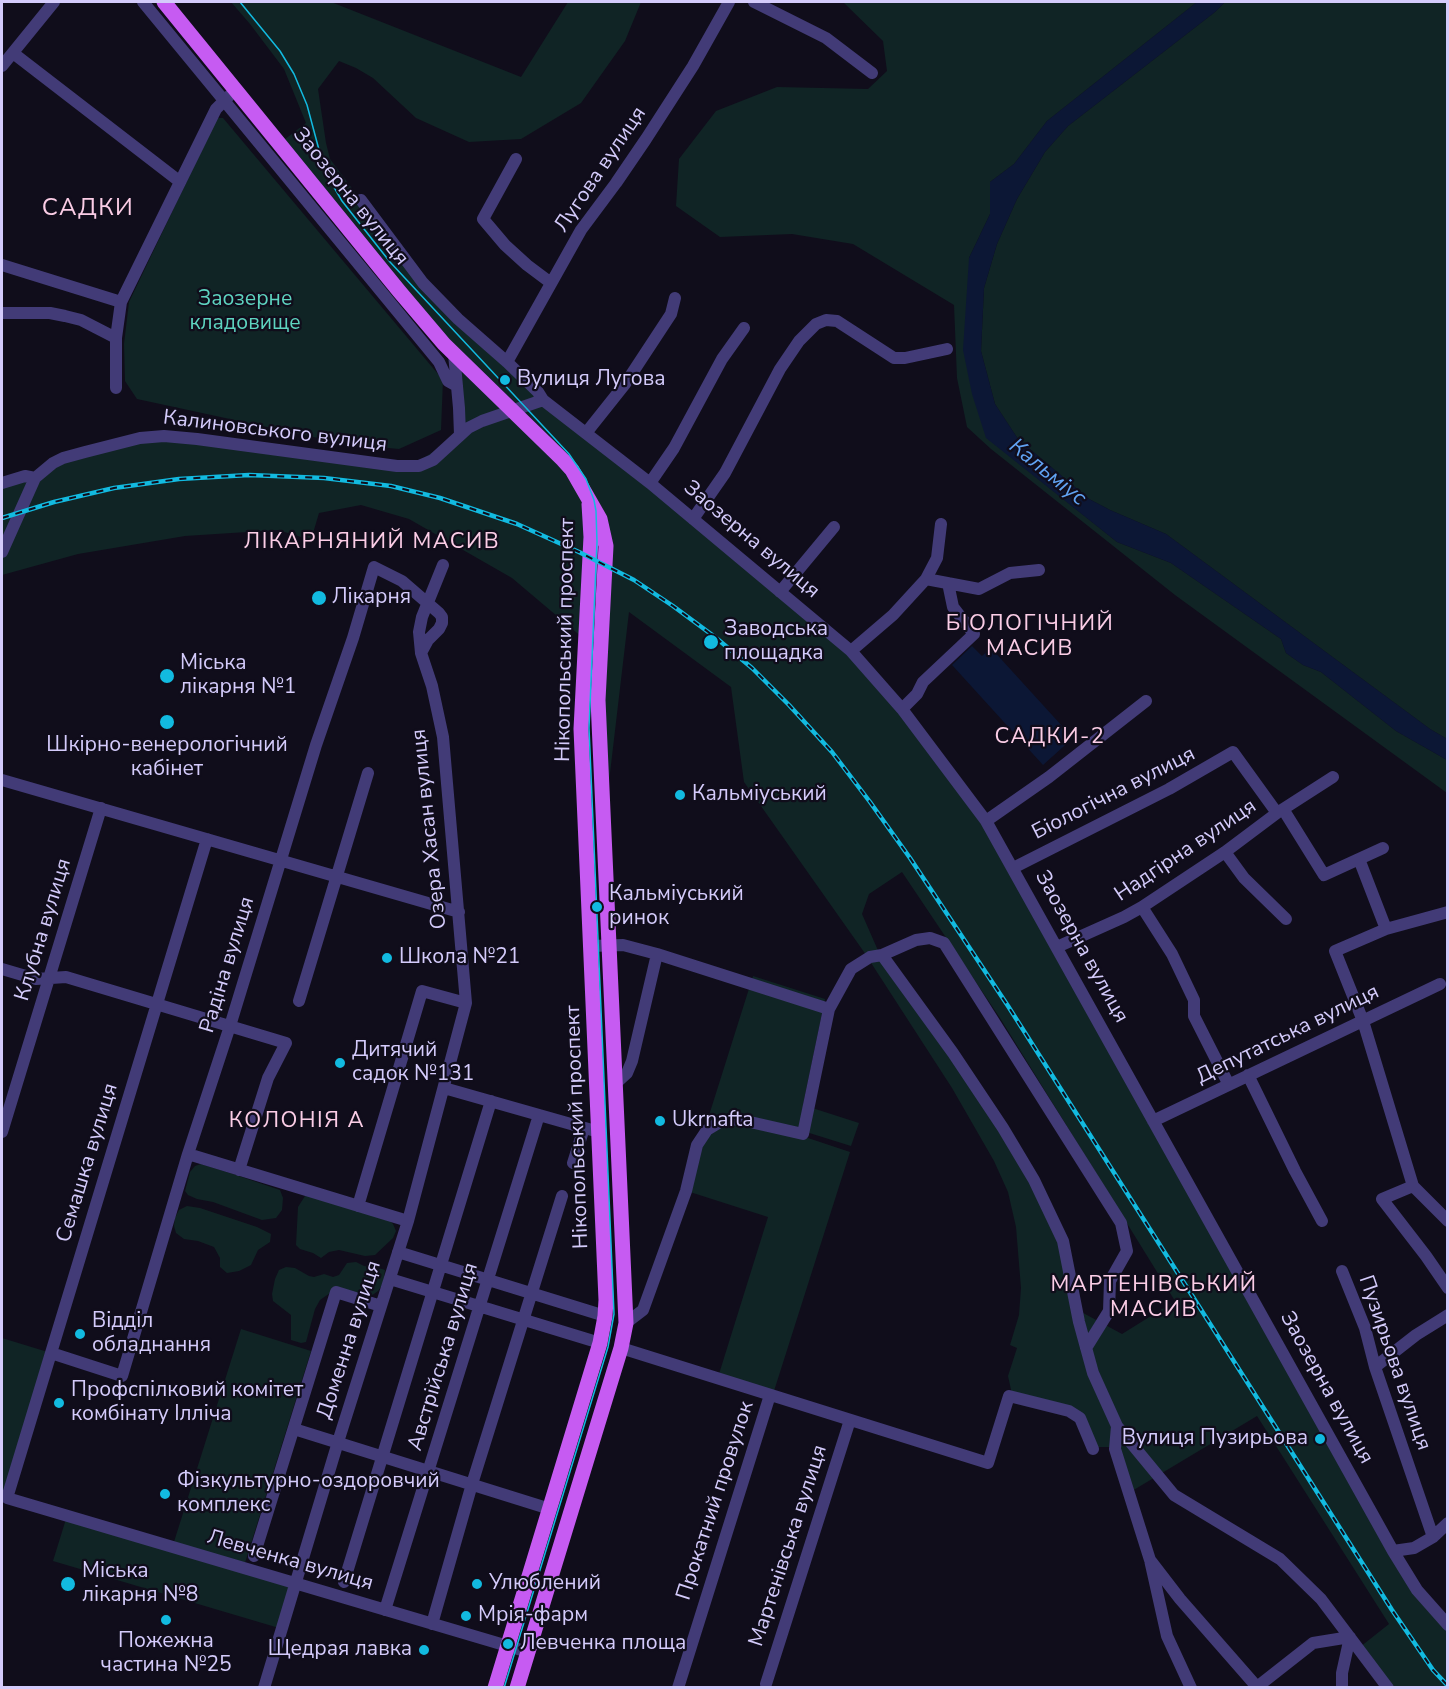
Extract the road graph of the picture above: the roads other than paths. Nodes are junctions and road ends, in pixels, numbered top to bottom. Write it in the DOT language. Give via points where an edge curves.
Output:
graph roads {
  1 [pos="54,2"];
  2 [pos="143,2"];
  3 [pos="164,2"];
  4 [pos="729,2"];
  5 [pos="754,2"];
  6 [pos="13,53"];
  7 [pos="2,66"];
  8 [pos="872,73"];
  9 [pos="236,90"];
  10 [pos="224,100"];
  11 [pos="516,159"];
  12 [pos="179,181"];
  13 [pos="361,200"];
  14 [pos="2,265"];
  15 [pos="552,283"];
  16 [pos="675,298"];
  17 [pos="121,302"];
  18 [pos="2,313"];
  19 [pos="744,328"];
  20 [pos="116,338"];
  21 [pos="947,349"];
  22 [pos="454,354"];
  23 [pos="507,362"];
  24 [pos="457,386"];
  25 [pos="117,388"];
  26 [pos="543,400"];
  27 [pos="512,411"];
  28 [pos="586,433"];
  29 [pos="460,435"];
  30 [pos="35,478"];
  31 [pos="2,483"];
  32 [pos="650,483"];
  33 [pos="589,498"];
  34 [pos="693,519"];
  35 [pos="941,524"];
  36 [pos="834,527"];
  37 [pos="2,552"];
  38 [pos="443,565"];
  39 [pos="1039,570"];
  40 [pos="926,579"];
  41 [pos="948,583"];
  42 [pos="780,592"];
  43 [pos="427,604"];
  44 [pos="851,651"];
  45 [pos="421,653"];
  46 [pos="1146,700"];
  47 [pos="902,709"];
  48 [pos="368,773"];
  49 [pos="1333,777"];
  50 [pos="2,781"];
  51 [pos="101,808"];
  52 [pos="1280,811"];
  53 [pos="986,821"];
  54 [pos="207,839"];
  55 [pos="1383,848"];
  56 [pos="1225,852"];
  57 [pos="1359,859"];
  58 [pos="280,861"];
  59 [pos="1012,868"];
  60 [pos="336,877"];
  61 [pos="1142,907"];
  62 [pos="459,912"];
  63 [pos="1448,912"];
  64 [pos="1286,919"];
  65 [pos="1386,929"];
  66 [pos="610,945"];
  67 [pos="591,946"];
  68 [pos="1057,947"];
  69 [pos="657,954"];
  70 [pos="882,955"];
  71 [pos="2,969"];
  72 [pos="50,979"];
  73 [pos="1440,984"];
  74 [pos="299,1001"];
  75 [pos="466,1002"];
  76 [pos="157,1005"];
  77 [pos="829,1009"];
  78 [pos="1363,1021"];
  79 [pos="230,1026"];
  80 [pos="1248,1075"];
  81 [pos="616,1083"];
  82 [pos="1229,1084"];
  83 [pos="444,1088"];
  84 [pos="491,1101"];
  85 [pos="539,1115"];
  86 [pos="1153,1121"];
  87 [pos="584,1128"];
  88 [pos="2,1132"];
  89 [pos="599,1132"];
  90 [pos="618,1137"];
  91 [pos="188,1154"];
  92 [pos="573,1163"];
  93 [pos="239,1170"];
  94 [pos="1413,1186"];
  95 [pos="562,1196"];
  96 [pos="358,1206"];
  97 [pos="408,1221"];
  98 [pos="1322,1221"];
  99 [pos="1448,1221"];
  100 [pos="398,1252"];
  101 [pos="441,1265"];
  102 [pos="1341,1271"];
  103 [pos="390,1278"];
  104 [pos="488,1280"];
  105 [pos="1448,1288"];
  106 [pos="433,1292"];
  107 [pos="531,1293"];
  108 [pos="381,1306"];
  109 [pos="480,1306"];
  110 [pos="1448,1315"];
  111 [pos="605,1316"];
  112 [pos="523,1319"];
  113 [pos="626,1323"];
  114 [pos="600,1343"];
  115 [pos="621,1348"];
  116 [pos="1086,1348"];
  117 [pos="51,1353"];
  118 [pos="1375,1367"];
  119 [pos="770,1395"];
  120 [pos="850,1420"];
  121 [pos="1117,1426"];
  122 [pos="294,1429"];
  123 [pos="338,1442"];
  124 [pos="1134,1448"];
  125 [pos="1115,1449"];
  126 [pos="383,1456"];
  127 [pos="428,1470"];
  128 [pos="472,1484"];
  129 [pos="6,1498"];
  130 [pos="550,1509"];
  131 [pos="1448,1523"];
  132 [pos="1433,1537"];
  133 [pos="1393,1551"];
  134 [pos="254,1556"];
  135 [pos="1150,1560"];
  136 [pos="344,1582"];
  137 [pos="295,1583"];
  138 [pos="385,1610"];
  139 [pos="432,1624"];
  140 [pos="1448,1625"];
  141 [pos="1350,1637"];
  142 [pos="508,1646"];
  143 [pos="528,1652"];
  144 [pos="766,1684"];
  145 [pos="264,1688"];
  146 [pos="495,1688"];
  147 [pos="517,1688"];
  148 [pos="678,1688"];
  149 [pos="1191,1688"];
  150 [pos="1342,1688"];
  151 [pos="1388,1688"];
  1 -- 6 [label="street"];
  2 -- 10 [label="street"];
  3 -- 9 [label="main road, Заозерна вулиця"];
  4 -- 15 [label="street, Лугова вулиця" via="693,66 581,230"];
  5 -- 8 [label="street" via="826,38"];
  6 -- 7 [label="street"];
  6 -- 12 [label="street"];
  9 -- 10 [label="street"];
  9 -- 22 [label="main road, Заозерна вулиця"];
  10 -- 12 [label="street"];
  10 -- 24 [label="street" via="440,362 448,381"];
  11 -- 15 [label="street" via="483,219 505,245"];
  12 -- 17 [label="street"];
  13 -- 23 [label="street, Заозерна вулиця" via="423,283"];
  14 -- 17 [label="street"];
  15 -- 23 [label="street, Лугова вулиця"];
  16 -- 28 [label="street" via="671,314 625,384"];
  17 -- 20 [label="street"];
  18 -- 20 [label="street" via="65,316"];
  19 -- 32 [label="street"];
  20 -- 25 [label="street"];
  21 -- 34 [label="street" via="894,358 837,321 816,324 799,340 780,369 725,473"];
  22 -- 24 [label="street"];
  22 -- 27 [label="main road, Заозерна вулиця"];
  23 -- 26 [label="street, Заозерна вулиця"];
  24 -- 29 [label="street"];
  26 -- 27 [label="street"];
  26 -- 28 [label="street, Заозерна вулиця"];
  27 -- 29 [label="street, Калиновського вулиця" via="482,421"];
  27 -- 33 [label="main road, Заозерна вулиця" via="563,460"];
  28 -- 32 [label="street, Заозерна вулиця"];
  29 -- 30 [label="street, Калиновського вулиця" via="419,466 197,439 148,437 63,458"];
  30 -- 31 [label="street"];
  30 -- 37 [label="street, Калиновського вулиця"];
  32 -- 34 [label="street, Заозерна вулиця"];
  33 -- 66 [label="main road, Нікопольський проспект" via="600,519 606,546 598,700"];
  33 -- 67 [label="main road, Нікопольський проспект" via="591,537 581,729"];
  34 -- 42 [label="street, Заозерна вулиця"];
  35 -- 40 [label="street" via="937,558"];
  36 -- 42 [label="street"];
  38 -- 43 [label="street, Озера Хасан вулиця"];
  39 -- 41 [label="street" via="1010,573 979,589"];
  40 -- 41 [label="street"];
  40 -- 44 [label="street" via="893,615"];
  41 -- 47 [label="street" via="953,606 974,634 923,682"];
  42 -- 44 [label="street, Заозерна вулиця"];
  43 -- 45 [label="street, Озера Хасан вулиця" via="418,632"];
  43 -- 45 [label="street" via="439,613 442,623"];
  43 -- 58 [label="street, Радіна вулиця" via="402,581 374,567"];
  44 -- 47 [label="street, Заозерна вулиця"];
  45 -- 62 [label="street, Озера Хасан вулиця" via="443,738"];
  46 -- 53 [label="street"];
  47 -- 53 [label="street, Заозерна вулиця"];
  48 -- 60 [label="street"];
  49 -- 52 [label="street, Надгірна вулиця"];
  50 -- 51 [label="street"];
  51 -- 54 [label="street"];
  51 -- 72 [label="street, Клубна вулиця"];
  52 -- 56 [label="street, Надгірна вулиця"];
  52 -- 57 [label="street" via="1324,874"];
  52 -- 59 [label="street, Біологічна вулиця" via="1233,752 1170,789"];
  53 -- 59 [label="street, Заозерна вулиця"];
  54 -- 58 [label="street"];
  54 -- 76 [label="street, Семашка вулиця"];
  55 -- 57 [label="street"];
  56 -- 61 [label="street, Надгірна вулиця"];
  56 -- 64 [label="street" via="1244,878"];
  57 -- 65 [label="street"];
  58 -- 60 [label="street"];
  58 -- 79 [label="street, Радіна вулиця"];
  59 -- 68 [label="street, Заозерна вулиця"];
  60 -- 62 [label="street"];
  60 -- 74 [label="street"];
  61 -- 68 [label="street, Надгірна вулиця"];
  61 -- 82 [label="street" via="1172,954 1194,1000 1194,1016"];
  62 -- 75 [label="street, Озера Хасан вулиця"];
  63 -- 65 [label="street"];
  65 -- 78 [label="street" via="1335,951"];
  66 -- 67 [label="street"];
  66 -- 69 [label="street"];
  66 -- 81 [label="main road, Нікопольський проспект"];
  67 -- 89 [label="main road, Нікопольський проспект"];
  68 -- 86 [label="street, Заозерна вулиця"];
  69 -- 77 [label="street"];
  69 -- 81 [label="street" via="632,1061 627,1074"];
  70 -- 77 [label="street" via="850,969"];
  70 -- 116 [label="street" via="1003,1128 1034,1180 1063,1241"];
  70 -- 116 [label="street" via="916,940 930,938 944,943 1121,1223 1127,1251 1110,1281 1109,1311"];
  71 -- 72 [label="street"];
  72 -- 76 [label="street" via="66,977"];
  72 -- 88 [label="street, Клубна вулиця"];
  73 -- 78 [label="street, Депутатська вулиця"];
  75 -- 83 [label="street, Доменна вулиця"];
  75 -- 96 [label="street" via="422,991"];
  76 -- 79 [label="street"];
  76 -- 117 [label="street, Семашка вулиця"];
  77 -- 113 [label="street" via="802,1134 737,1119 720,1122 707,1130 697,1145 686,1191 643,1310"];
  78 -- 80 [label="street, Депутатська вулиця"];
  78 -- 94 [label="street"];
  79 -- 91 [label="street, Радіна вулиця"];
  79 -- 93 [label="street" via="286,1043 268,1078"];
  80 -- 82 [label="street, Депутатська вулиця"];
  80 -- 98 [label="street"];
  81 -- 90 [label="main road, Нікопольський проспект"];
  82 -- 86 [label="street, Депутатська вулиця"];
  83 -- 84 [label="street"];
  83 -- 97 [label="street, Доменна вулиця"];
  84 -- 85 [label="street"];
  84 -- 101 [label="street"];
  85 -- 87 [label="street"];
  85 -- 104 [label="street, Австрійська вулиця"];
  86 -- 133 [label="street, Заозерна вулиця"];
  87 -- 89 [label="street"];
  87 -- 92 [label="street"];
  89 -- 90 [label="main road"];
  89 -- 111 [label="main road, Нікопольський проспект"];
  90 -- 113 [label="main road, Нікопольський проспект"];
  91 -- 93 [label="street"];
  91 -- 117 [label="street, Радіна вулиця" via="122,1376"];
  93 -- 96 [label="street"];
  94 -- 99 [label="street"];
  94 -- 105 [label="street" via="1382,1199"];
  95 -- 107 [label="street"];
  96 -- 97 [label="street"];
  97 -- 100 [label="street, Доменна вулиця"];
  100 -- 101 [label="street"];
  100 -- 103 [label="street, Доменна вулиця"];
  101 -- 104 [label="street"];
  101 -- 106 [label="street"];
  102 -- 118 [label="street, Пузирьова вулиця" via="1365,1328"];
  103 -- 106 [label="street"];
  103 -- 108 [label="street, Доменна вулиця"];
  104 -- 107 [label="street"];
  104 -- 109 [label="street, Австрійська вулиця"];
  106 -- 109 [label="street"];
  106 -- 126 [label="street"];
  107 -- 111 [label="street"];
  107 -- 112 [label="street"];
  108 -- 122 [label="street" via="336,1292"];
  108 -- 123 [label="street, Доменна вулиця"];
  109 -- 112 [label="street"];
  109 -- 127 [label="street, Австрійська вулиця"];
  110 -- 118 [label="street"];
  111 -- 114 [label="main road, Нікопольський проспект"];
  112 -- 114 [label="street"];
  112 -- 128 [label="street"];
  113 -- 115 [label="main road, Нікопольський проспект"];
  114 -- 130 [label="main road, Нікопольський проспект"];
  115 -- 119 [label="street"];
  115 -- 143 [label="main road, Нікопольський проспект"];
  116 -- 121 [label="street"];
  117 -- 129 [label="street, Семашка вулиця"];
  118 -- 132 [label="street, Пузирьова вулиця"];
  119 -- 120 [label="street"];
  119 -- 148 [label="street, Прокатний провулок"];
  120 -- 125 [label="street" via="988,1463 1009,1396 1069,1411 1082,1442 1093,1449"];
  120 -- 144 [label="street, Мартенівська вулиця"];
  121 -- 124 [label="street"];
  121 -- 125 [label="street"];
  122 -- 123 [label="street"];
  122 -- 134 [label="street"];
  123 -- 126 [label="street"];
  123 -- 137 [label="street, Доменна вулиця"];
  124 -- 125 [label="street"];
  124 -- 141 [label="street" via="1174,1495 1280,1559 1322,1599"];
  125 -- 135 [label="street"];
  126 -- 127 [label="street"];
  126 -- 136 [label="street"];
  127 -- 128 [label="street"];
  127 -- 138 [label="street, Австрійська вулиця"];
  128 -- 130 [label="street"];
  128 -- 139 [label="street"];
  129 -- 137 [label="street, Левченка вулиця"];
  130 -- 142 [label="main road, Нікопольський проспект"];
  131 -- 132 [label="street"];
  132 -- 133 [label="street" via="1414,1548"];
  133 -- 140 [label="street, Заозерна вулиця" via="1418,1590"];
  135 -- 141 [label="street" via="1257,1687 1312,1643"];
  135 -- 149 [label="street" via="1167,1636"];
  137 -- 138 [label="street, Левченка вулиця"];
  137 -- 145 [label="street, Доменна вулиця"];
  138 -- 139 [label="street, Левченка вулиця"];
  139 -- 142 [label="street, Левченка вулиця"];
  141 -- 150 [label="street"];
  141 -- 151 [label="street"];
  142 -- 143 [label="street, Левченка вулиця"];
  142 -- 146 [label="main road, Нікопольський проспект"];
  143 -- 147 [label="main road, Нікопольський проспект"];
}
